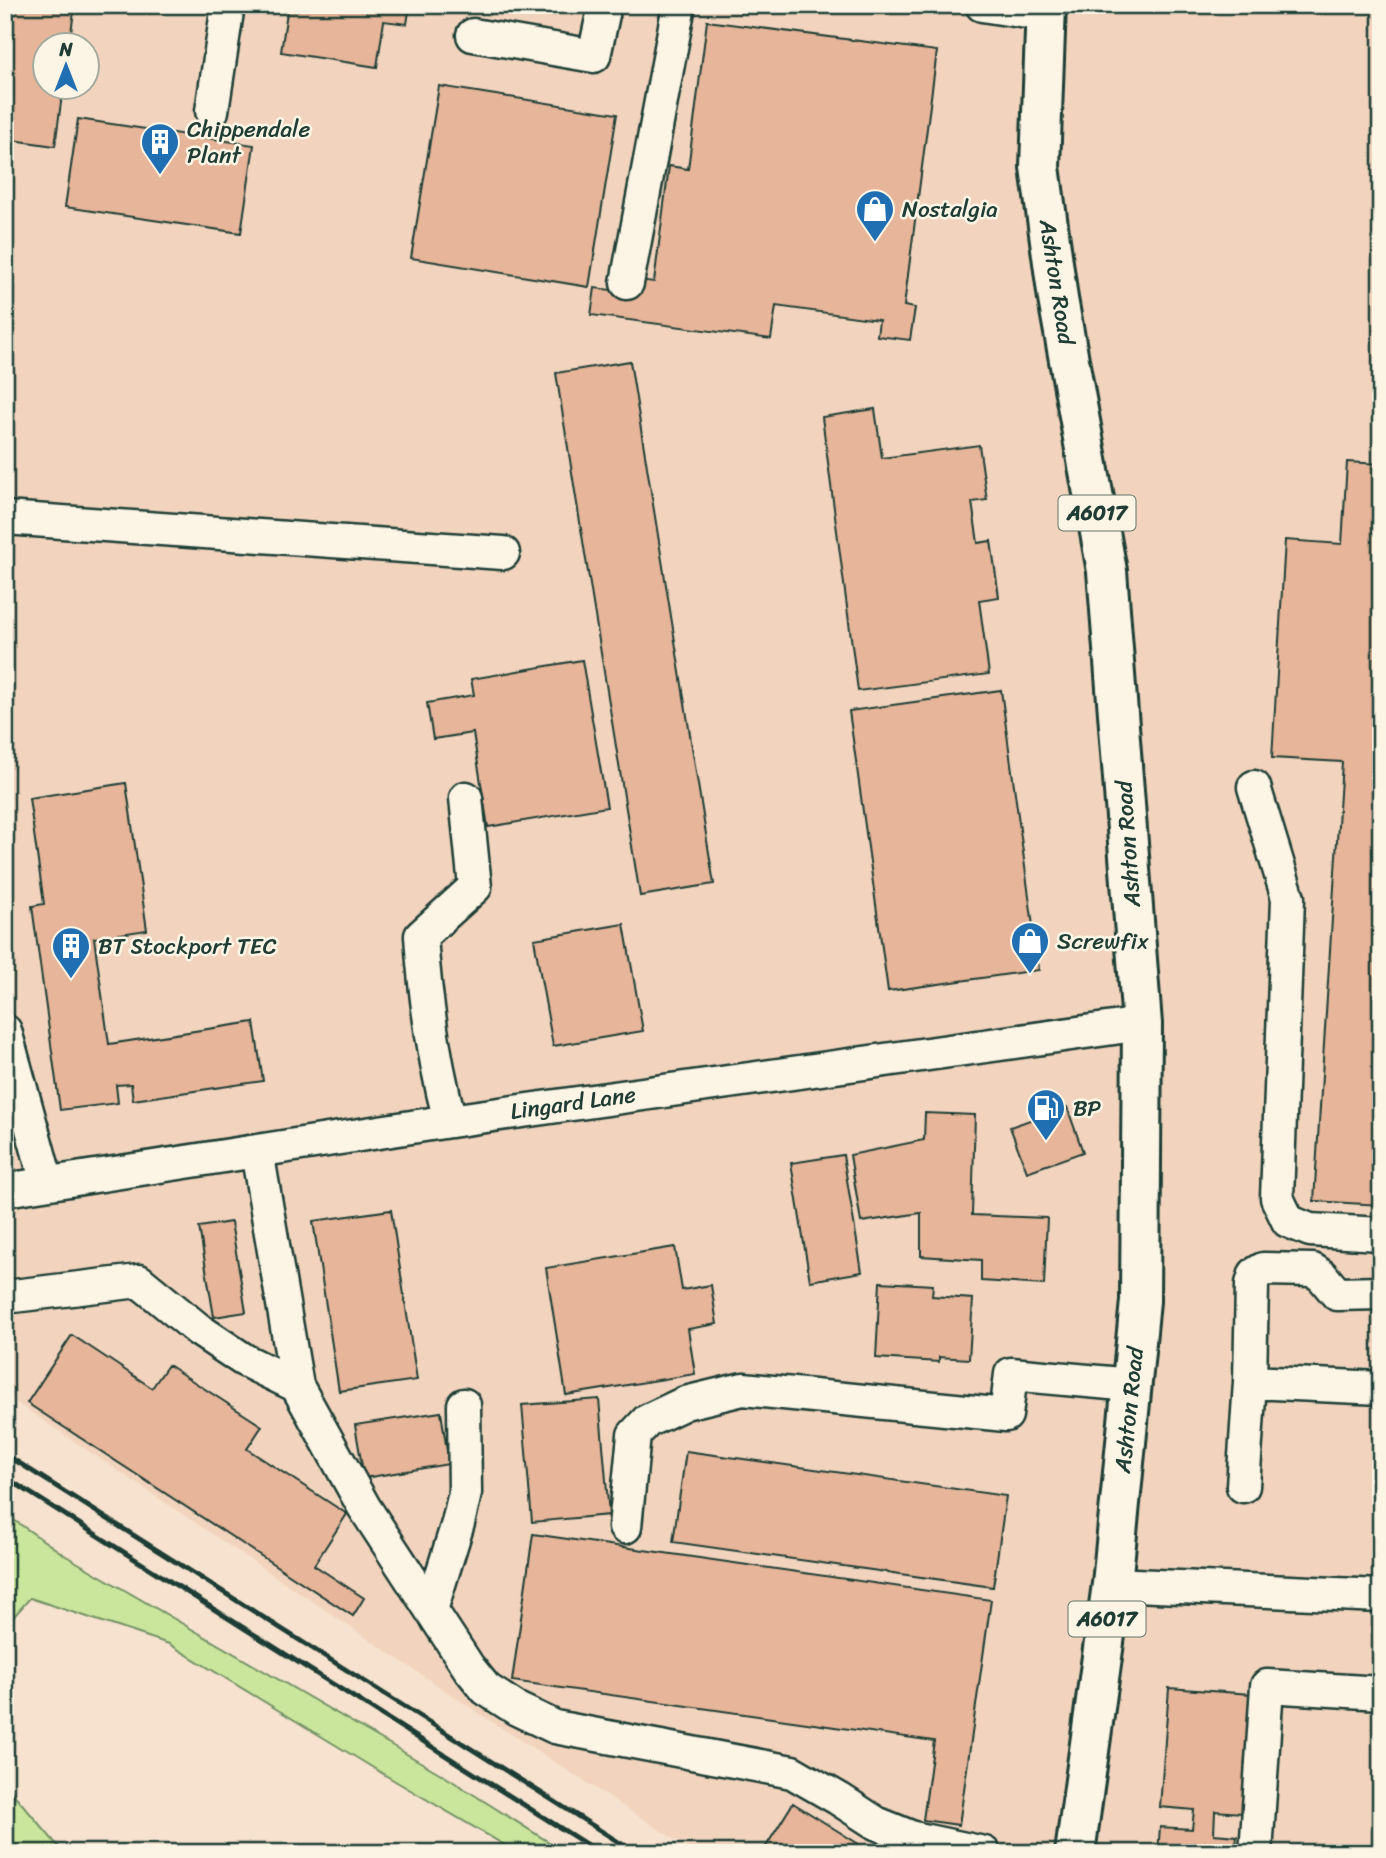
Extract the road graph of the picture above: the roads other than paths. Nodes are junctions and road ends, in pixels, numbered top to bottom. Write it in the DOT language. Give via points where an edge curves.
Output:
graph roads {
  1 [pos="228,5"];
  2 [pos="605,5"];
  3 [pos="679,5"];
  4 [pos="982,5"];
  5 [pos="1046,10"];
  6 [pos="473,35"];
  7 [pos="212,111"];
  8 [pos="627,284"];
  9 [pos="5,518"];
  10 [pos="503,553"];
  11 [pos="1254,787"];
  12 [pos="466,798"];
  13 [pos="1142,1024"];
  14 [pos="5,1031"];
  15 [pos="450,1121"];
  16 [pos="257,1151"];
  17 [pos="47,1183"];
  18 [pos="5,1190"];
  19 [pos="1381,1234"];
  20 [pos="1381,1293"];
  21 [pos="5,1297"];
  22 [pos="1250,1382"];
  23 [pos="1132,1385"];
  24 [pos="297,1387"];
  25 [pos="1381,1388"];
  26 [pos="464,1405"];
  27 [pos="1243,1486"];
  28 [pos="625,1527"];
  29 [pos="1112,1584"];
  30 [pos="1381,1596"];
  31 [pos="431,1610"];
  32 [pos="1381,1693"];
  33 [pos="984,1853"];
  34 [pos="1075,1853"];
  35 [pos="1256,1853"];
  1 -- 7 [label="street"];
  2 -- 6 [label="street" via="594,55"];
  3 -- 8 [label="street"];
  4 -- 5 [label="street"];
  5 -- 13 [label="highway, Ashton Road / A6017" via="1040,167 1058,299 1107,572"];
  9 -- 10 [label="street"];
  11 -- 19 [label="street" via="1287,898 1278,1198 1288,1221 1310,1230"];
  12 -- 15 [label="street" via="475,887 421,936 424,978"];
  13 -- 15 [label="street, Lingard Lane"];
  13 -- 23 [label="highway, Ashton Road / A6017" via="1140,1301"];
  14 -- 17 [label="street"];
  15 -- 16 [label="street, Lingard Lane"];
  16 -- 17 [label="street, Lingard Lane"];
  16 -- 24 [label="street"];
  17 -- 18 [label="street, Lingard Lane"];
  20 -- 22 [label="street" via="1337,1294 1313,1270 1263,1269 1255,1274"];
  21 -- 24 [label="street" via="139,1281 199,1330"];
  22 -- 25 [label="street"];
  22 -- 27 [label="street"];
  23 -- 28 [label="street" via="1011,1374 1006,1415 743,1389 717,1394 647,1421 634,1436"];
  23 -- 29 [label="highway, Ashton Road / A6017"];
  24 -- 31 [label="street" via="364,1507"];
  26 -- 31 [label="street" via="465,1493"];
  29 -- 30 [label="street"];
  29 -- 34 [label="highway, Ashton Road / A6017"];
  31 -- 33 [label="street" via="486,1689 555,1727 792,1772 876,1824 913,1838"];
  32 -- 35 [label="street" via="1267,1686"];
}
